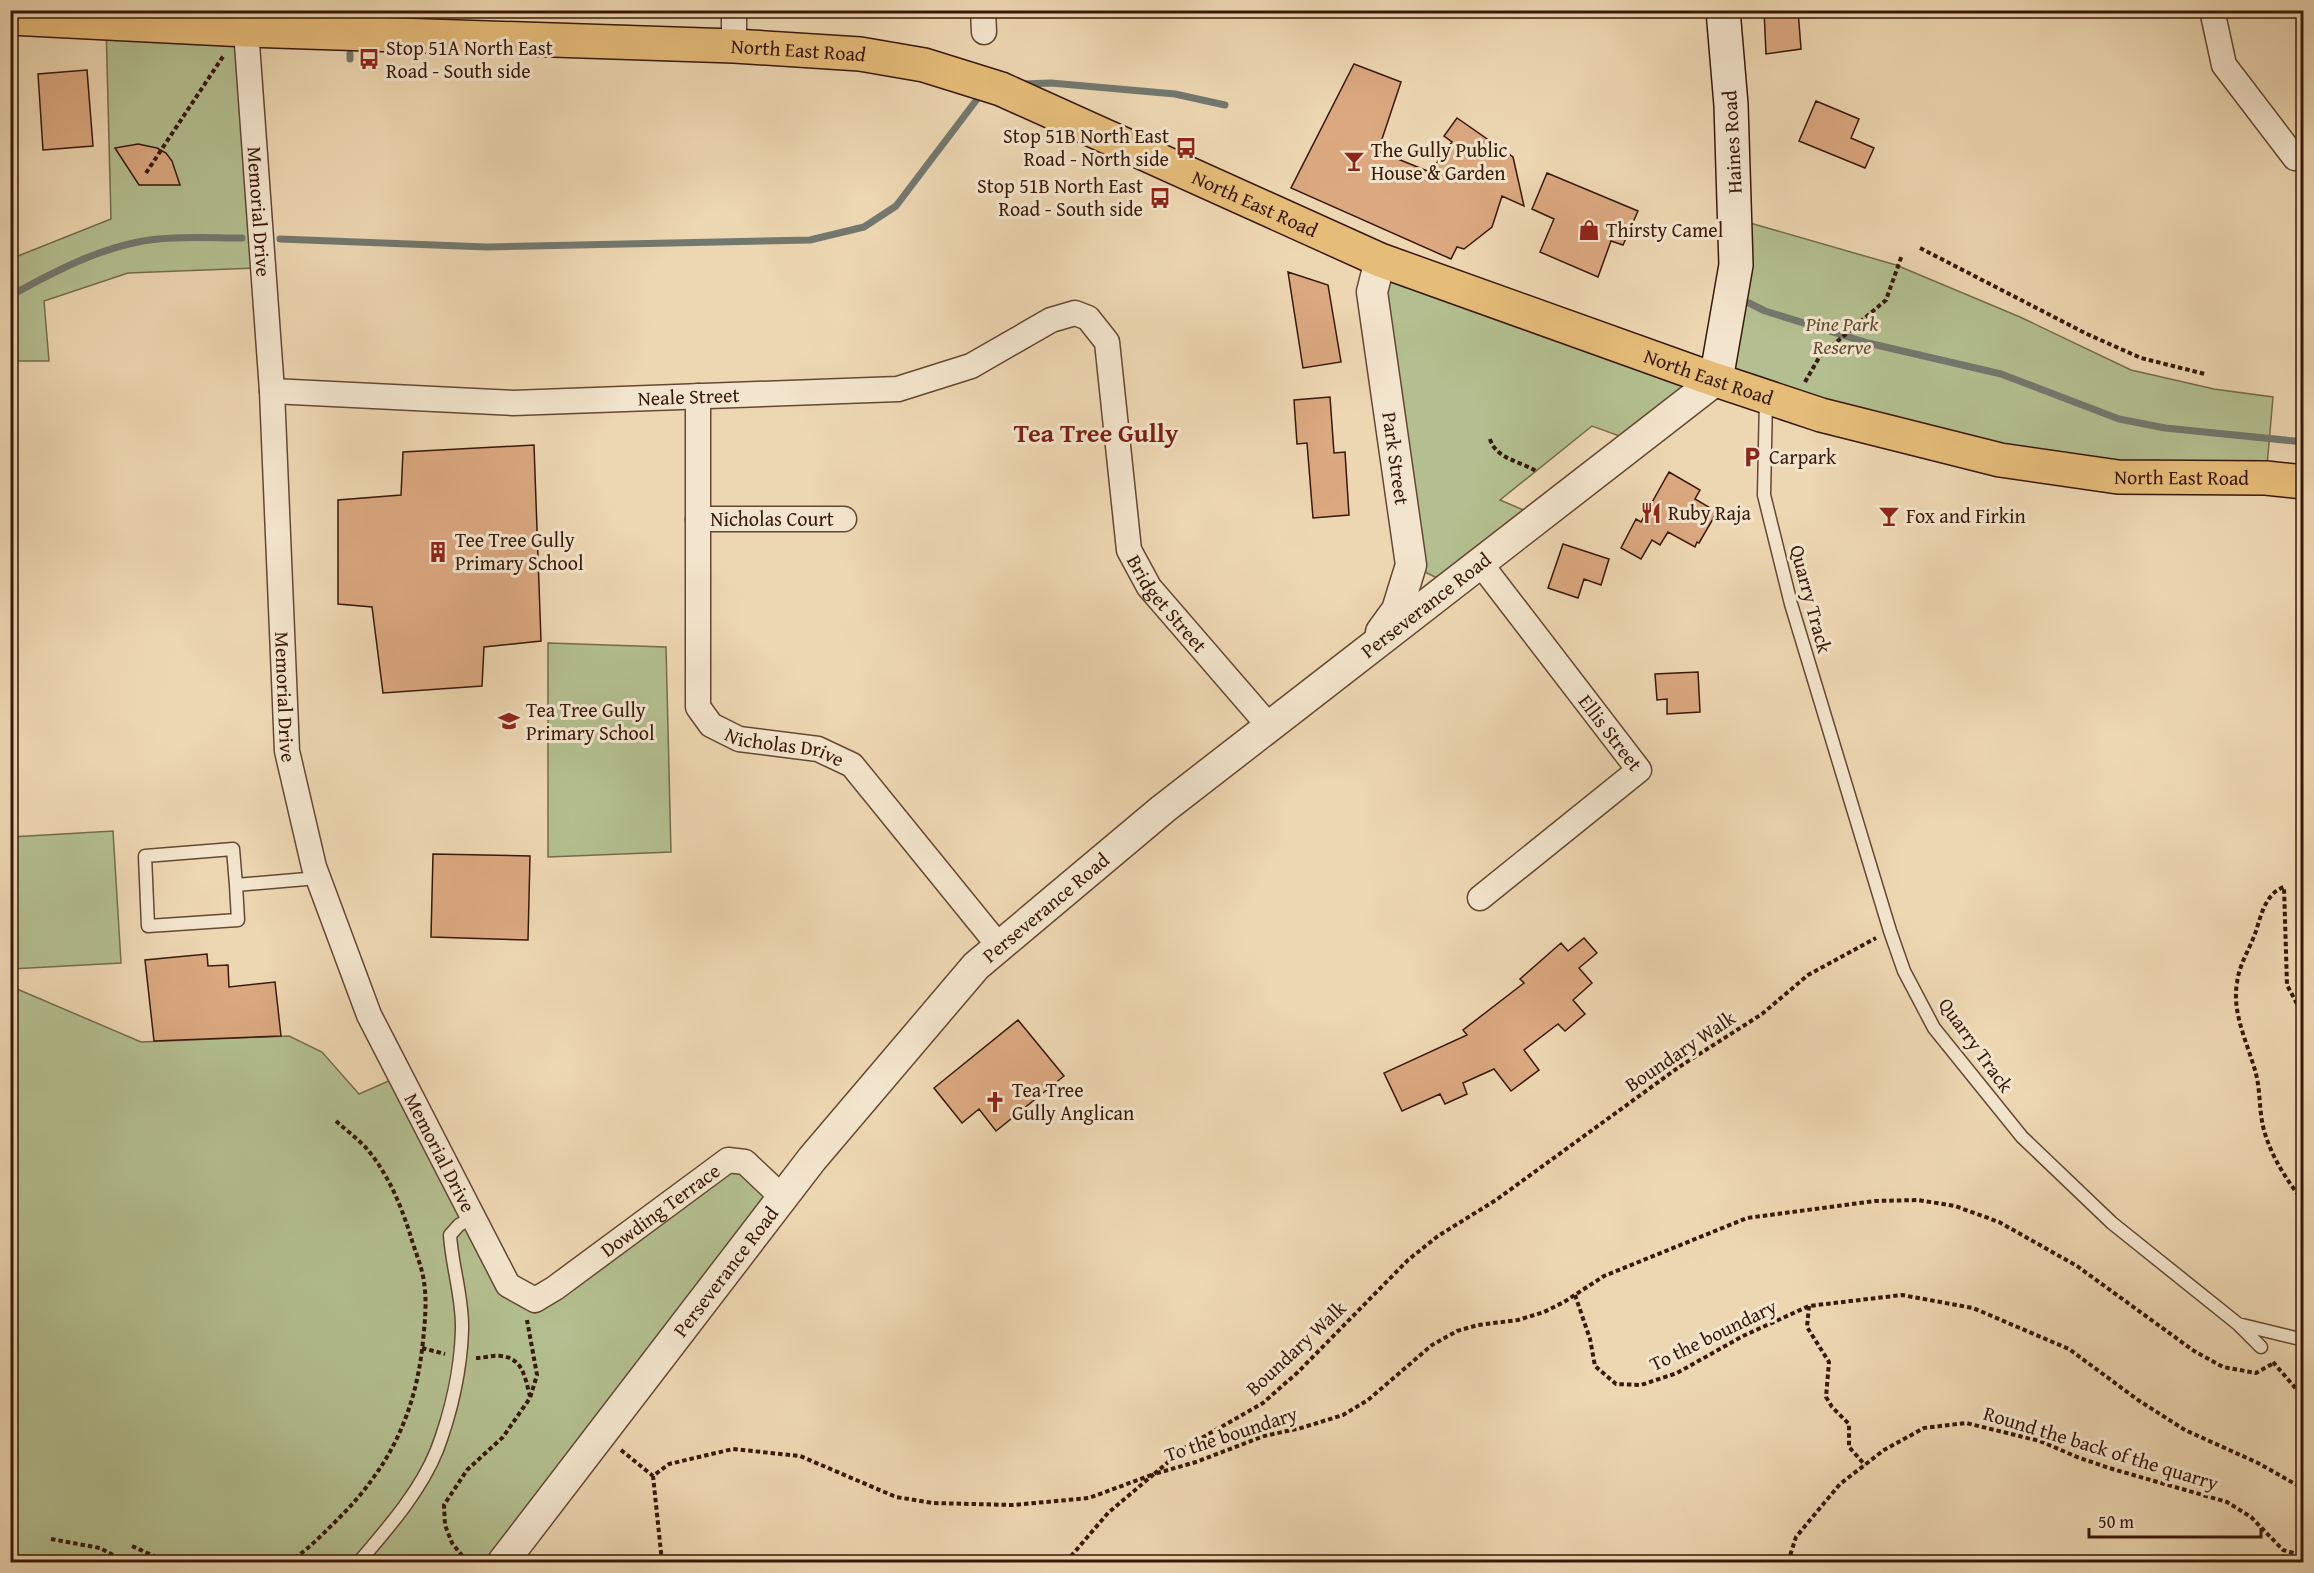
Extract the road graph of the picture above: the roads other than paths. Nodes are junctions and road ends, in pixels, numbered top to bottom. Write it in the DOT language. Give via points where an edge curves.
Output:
graph roads {
  1 [pos="734,10"];
  2 [pos="1723,10"];
  3 [pos="2212,10"];
  4 [pos="10,18"];
  5 [pos="321,22"];
  6 [pos="246,30"];
  7 [pos="734,46"];
  8 [pos="2295,158"];
  9 [pos="1380,260"];
  10 [pos="1088,318"];
  11 [pos="1716,380"];
  12 [pos="272,391"];
  13 [pos="698,396"];
  14 [pos="1779,401"];
  15 [pos="2304,482"];
  16 [pos="698,519"];
  17 [pos="844,519"];
  18 [pos="1480,563"];
  19 [pos="1411,566"];
  20 [pos="1451,585"];
  21 [pos="1369,649"];
  22 [pos="1269,726"];
  23 [pos="318,878"];
  24 [pos="236,885"];
  25 [pos="1480,898"];
  26 [pos="999,946"];
  27 [pos="783,1198"];
  28 [pos="473,1217"];
  29 [pos="508,1285"];
  30 [pos="2238,1324"];
  31 [pos="2304,1340"];
  32 [pos="2261,1347"];
  33 [pos="359,1563"];
  34 [pos="503,1563"];
  1 -- 7 [label="street"];
  2 -- 11 [label="main road, Haines Road" via="1731,105 1736,266"];
  3 -- 8 [label="street" via="2224,65"];
  4 -- 6 [label="main road, North East Road"];
  5 -- 6 [label="main road, North East Road"];
  5 -- 7 [label="main road, North East Road"];
  6 -- 12 [label="street, Memorial Drive"];
  7 -- 9 [label="main road, North East Road" via="860,54 924,65 1001,89"];
  9 -- 11 [label="main road, North East Road"];
  9 -- 19 [label="street, Park Street" via="1372,292"];
  10 -- 13 [label="street, Neale Street" via="1075,313 1051,320 971,366 898,389"];
  10 -- 22 [label="street, Bridget Street" via="1107,342 1129,550 1149,587"];
  11 -- 14 [label="main road, North East Road"];
  11 -- 18 [label="street, Perseverance Road"];
  12 -- 13 [label="street, Neale Street" via="513,403"];
  12 -- 23 [label="street, Memorial Drive" via="287,751"];
  13 -- 16 [label="street, Nicholas Drive"];
  14 -- 15 [label="main road, North East Road" via="2000,460 2118,477"];
  14 -- 30 [label="lane, Quarry Track" via="1764,495 1791,604 1904,971 1934,1028 2022,1137 2112,1223"];
  16 -- 17 [label="street, Nicholas Court"];
  16 -- 26 [label="street, Nicholas Drive" via="698,707 711,725 739,739 818,749 852,765"];
  18 -- 20 [label="street, Perseverance Road"];
  18 -- 25 [label="street, Ellis Street" via="1639,770"];
  19 -- 20 [label="street" via="1430,581"];
  19 -- 21 [label="street, Park Street" via="1397,610"];
  20 -- 21 [label="street, Perseverance Road"];
  21 -- 22 [label="street, Perseverance Road"];
  22 -- 26 [label="street, Perseverance Road"];
  23 -- 24 [label="lane"];
  23 -- 28 [label="street, Memorial Drive" via="369,1015"];
  24 -- 24 [label="lane" via="233,849 145,856 148,926 238,920"];
  26 -- 27 [label="street, Perseverance Road" via="976,966"];
  27 -- 29 [label="street, Dowding Terrace" via="745,1162 728,1160 535,1300"];
  27 -- 34 [label="street, Perseverance Road"];
  28 -- 29 [label="street, Memorial Drive"];
  28 -- 33 [label="lane" via="450,1235 462,1329 451,1404 436,1450 421,1480"];
  30 -- 31 [label="lane, Quarry Track"];
  30 -- 32 [label="lane"];
}
